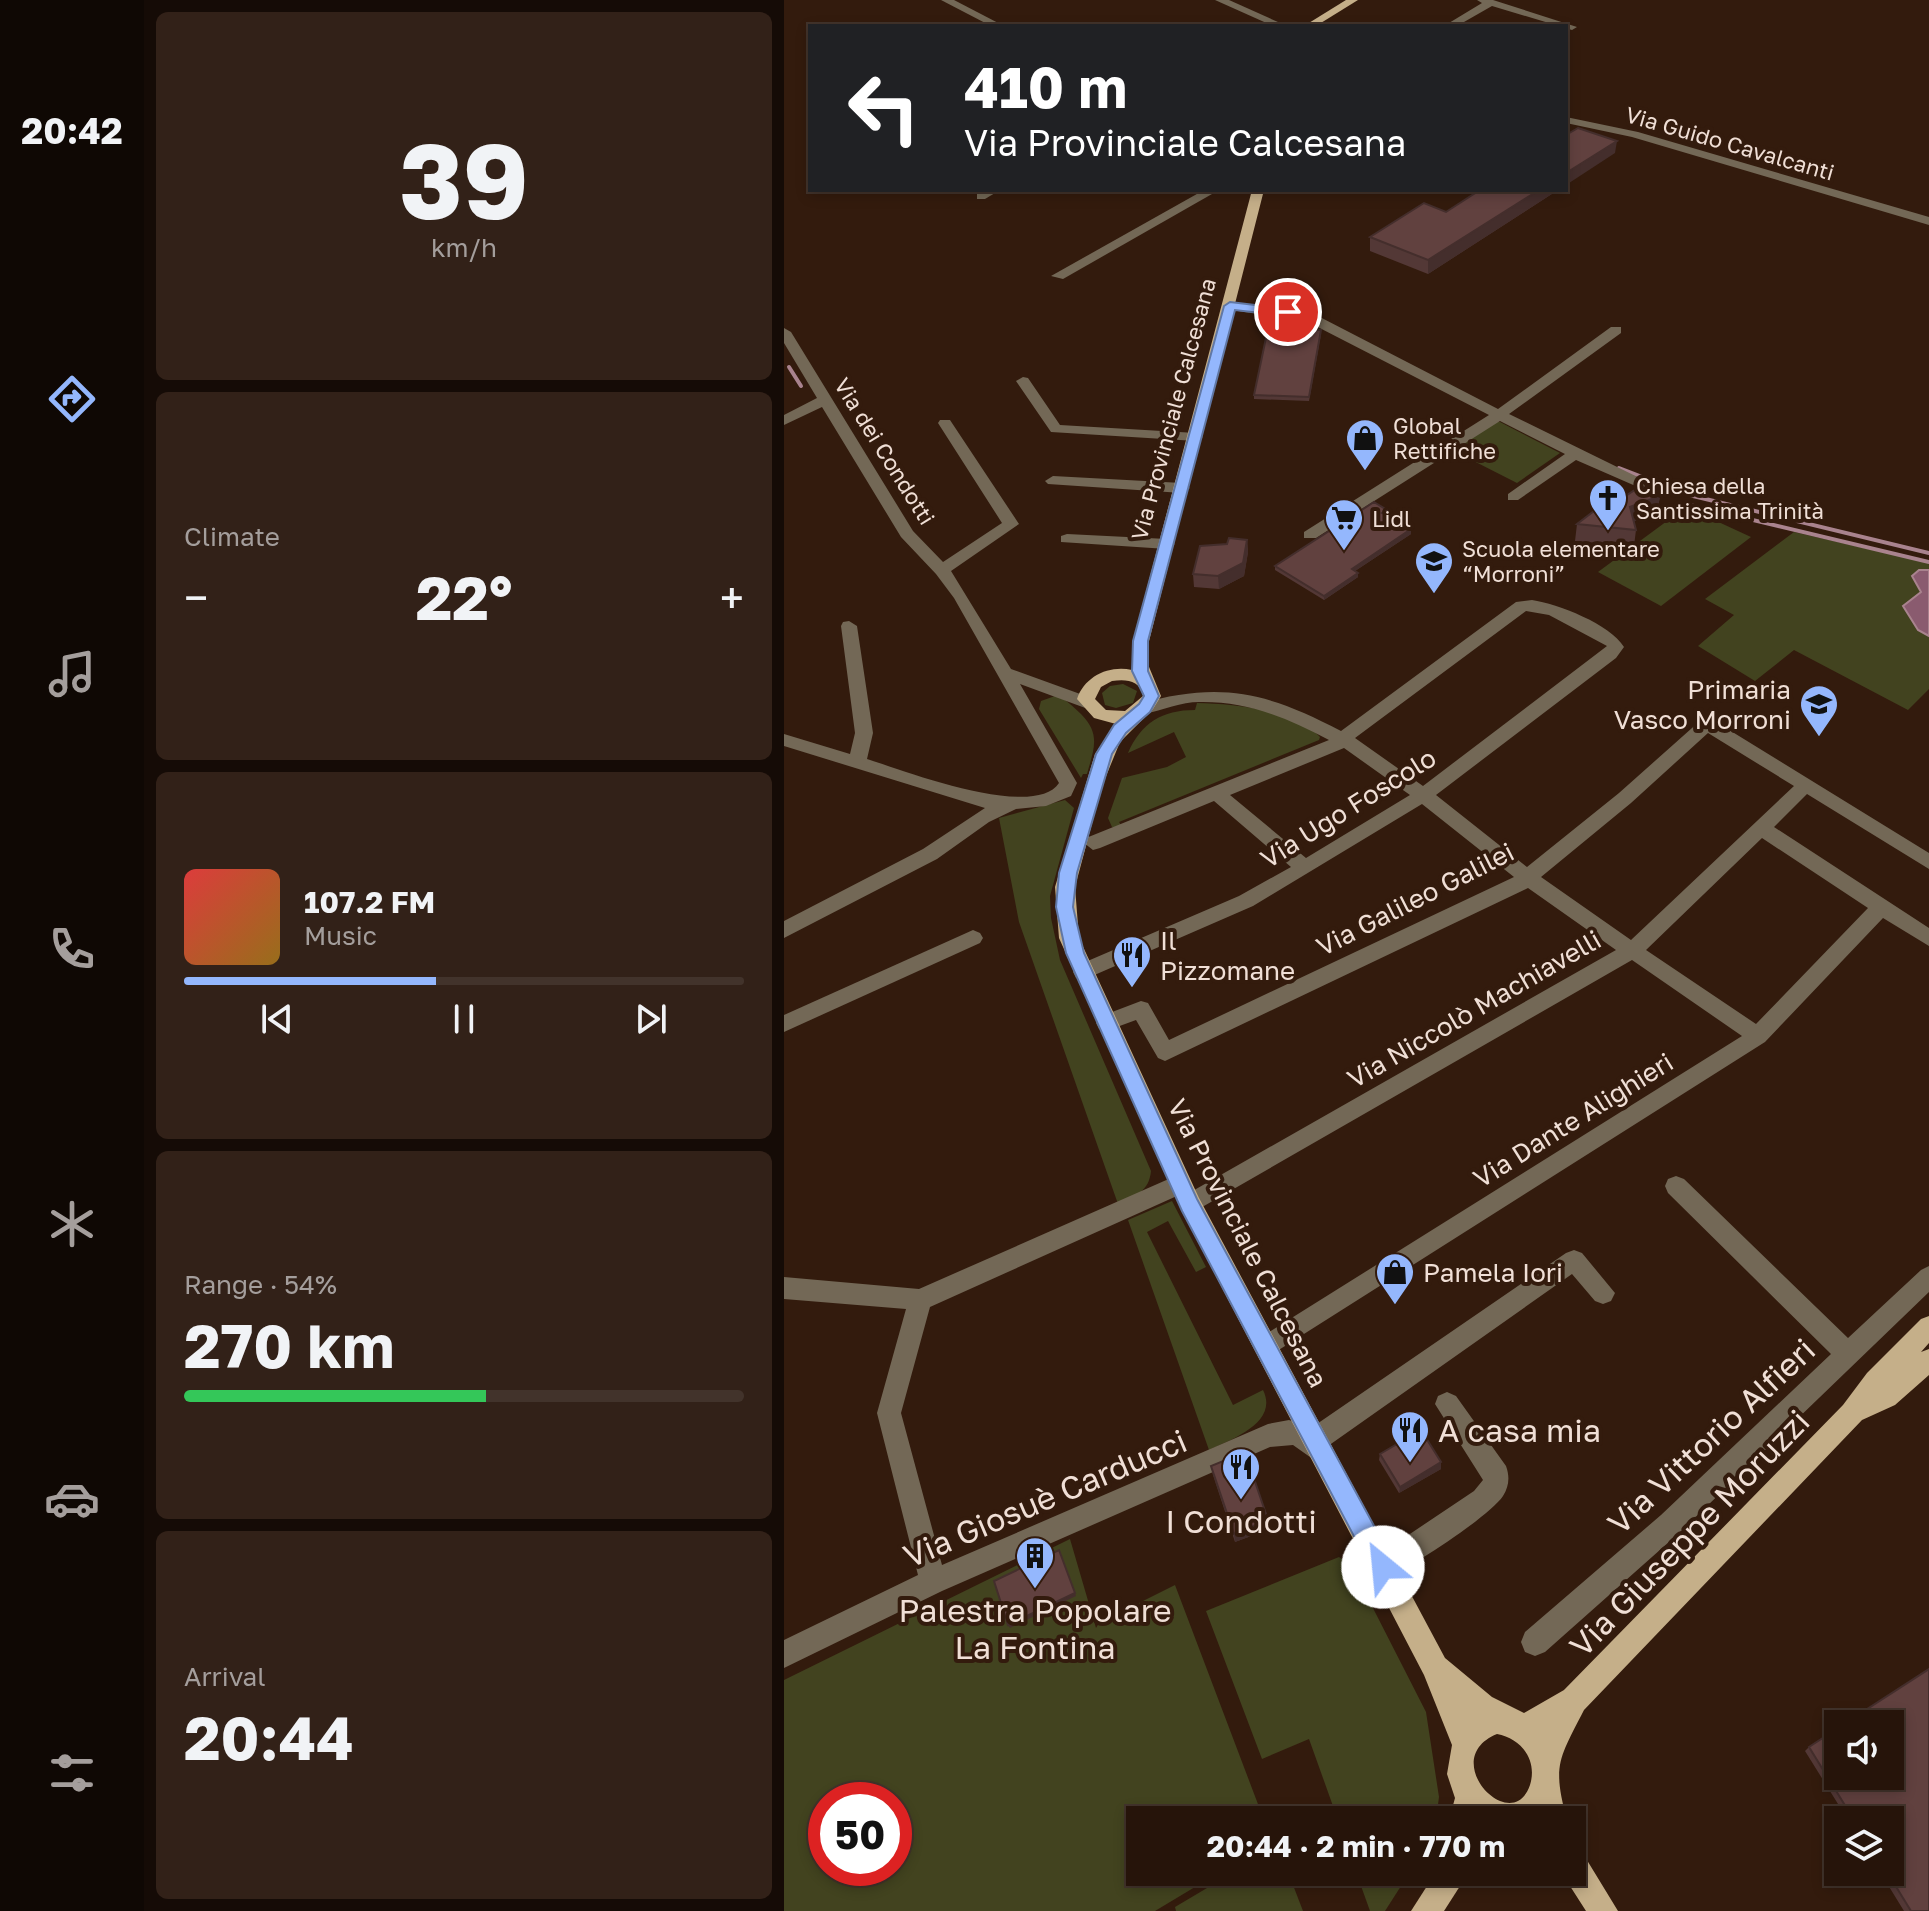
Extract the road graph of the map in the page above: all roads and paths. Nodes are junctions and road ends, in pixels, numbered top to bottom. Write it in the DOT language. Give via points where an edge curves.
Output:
graph roads {
  1 [pos="946,0"];
  2 [pos="1220,0"];
  3 [pos="1353,0"];
  4 [pos="1486,1"];
  5 [pos="995,24"];
  6 [pos="1277,24"];
  7 [pos="1312,24"];
  8 [pos="1452,24"];
  9 [pos="1557,24"];
  10 [pos="1568,120"];
  11 [pos="990,192"];
  12 [pos="1209,192"];
  13 [pos="1258,192"];
  14 [pos="981,196"];
  15 [pos="1929,221"];
  16 [pos="1058,276"];
  17 [pos="1230,306"];
  18 [pos="1616,330"];
  19 [pos="784,332"];
  20 [pos="791,358"];
  21 [pos="1023,381"];
  22 [pos="824,400"];
  23 [pos="1498,416"];
  24 [pos="784,421"];
  25 [pos="945,423"];
  26 [pos="1196,437"];
  27 [pos="1575,454"];
  28 [pos="1053,481"];
  29 [pos="1182,488"];
  30 [pos="1652,488"];
  31 [pos="1513,497"];
  32 [pos="1310,535"];
  33 [pos="1067,539"];
  34 [pos="1167,544"];
  35 [pos="942,570"];
  36 [pos="849,626"];
  37 [pos="1141,641"];
  38 [pos="1003,672"];
  39 [pos="1106,678"];
  40 [pos="1145,682"];
  41 [pos="1038,687"];
  42 [pos="1186,697"];
  43 [pos="1023,707"];
  44 [pos="1093,709"];
  45 [pos="1142,710"];
  46 [pos="1343,738"];
  47 [pos="784,740"];
  48 [pos="1104,754"];
  49 [pos="857,762"];
  50 [pos="1806,785"];
  51 [pos="1216,793"];
  52 [pos="1422,796"];
  53 [pos="981,809"];
  54 [pos="1760,827"];
  55 [pos="1093,843"];
  56 [pos="1929,862"];
  57 [pos="1304,867"];
  58 [pos="1528,877"];
  59 [pos="1881,907"];
  60 [pos="784,930"];
  61 [pos="973,938"];
  62 [pos="1929,938"];
  63 [pos="1633,950"];
  64 [pos="1083,972"];
  65 [pos="1106,1023"];
  66 [pos="784,1024"];
  67 [pos="1758,1036"];
  68 [pos="1676,1186"];
  69 [pos="1185,1194"];
  70 [pos="1929,1277"];
  71 [pos="784,1288"];
  72 [pos="1603,1293"];
  73 [pos="920,1300"];
  74 [pos="1929,1327"];
  75 [pos="1266,1347"];
  76 [pos="1848,1354"];
  77 [pos="1929,1360"];
  78 [pos="1447,1404"];
  79 [pos="1852,1413"];
  80 [pos="1322,1450"];
  81 [pos="1383,1567"];
  82 [pos="933,1582"];
  83 [pos="1535,1642"];
  84 [pos="784,1654"];
  85 [pos="1435,1667"];
  86 [pos="1574,1700"];
  87 [pos="1514,1724"];
  88 [pos="1465,1743"];
  89 [pos="1545,1758"];
  90 [pos="1544,1788"];
  91 [pos="1466,1806"];
  92 [pos="1529,1806"];
  93 [pos="1549,1806"];
  94 [pos="1586,1884"];
  95 [pos="1442,1886"];
  96 [pos="1426,1911"];
  97 [pos="1603,1911"];
  1 -- 5 [label="street"];
  2 -- 6 [label="street"];
  3 -- 7 [label="main road"];
  4 -- 8 [label="street"];
  4 -- 9 [label="street"];
  10 -- 15 [label="street, Via Guido Cavalcanti" via="1660,141"];
  11 -- 14 [label="street"];
  12 -- 16 [label="street"];
  13 -- 17 [label="main road, Via Provinciale Calcesana"];
  17 -- 23 [label="street" via="1311,318"];
  17 -- 26 [label="main road, Via Provinciale Calcesana"];
  18 -- 23 [label="street"];
  19 -- 20 [label="street, Via dei Condotti"];
  20 -- 22 [label="street, Via dei Condotti"];
  21 -- 26 [label="street" via="1056,429"];
  22 -- 24 [label="street"];
  22 -- 35 [label="street, Via dei Condotti" via="907,534"];
  23 -- 27 [label="street"];
  23 -- 32 [label="street"];
  25 -- 35 [label="street" via="1011,524"];
  26 -- 29 [label="main road, Via Provinciale Calcesana"];
  27 -- 30 [label="street"];
  27 -- 31 [label="street"];
  28 -- 29 [label="street"];
  29 -- 34 [label="main road, Via Provinciale Calcesana"];
  33 -- 34 [label="street"];
  34 -- 37 [label="main road, Via Provinciale Calcesana"];
  35 -- 38 [label="street, Via dei Condotti"];
  36 -- 49 [label="street" via="864,733"];
  37 -- 39 [label="main road, Via Provinciale Calcesana" via="1128,664"];
  37 -- 40 [label="main road, Via Provinciale Calcesana" via="1139,662"];
  38 -- 41 [label="street"];
  38 -- 43 [label="street, Via dei Condotti"];
  39 -- 40 [label="main road"];
  39 -- 41 [label="street"];
  39 -- 44 [label="main road, Via Provinciale Calcesana" via="1088,691"];
  40 -- 42 [label="street"];
  40 -- 45 [label="main road, Via Provinciale Calcesana" via="1152,696"];
  41 -- 43 [label="street"];
  41 -- 44 [label="street" via="1071,695"];
  42 -- 45 [label="street"];
  42 -- 46 [label="street" via="1261,703"];
  43 -- 53 [label="street, Via dei Condotti" via="1068,783 1065,791"];
  44 -- 45 [label="main road" via="1123,717"];
  44 -- 48 [label="main road, Via Provinciale Calcesana" via="1104,729"];
  45 -- 48 [label="main road, Via Provinciale Calcesana" via="1120,729"];
  46 -- 51 [label="street"];
  46 -- 52 [label="street"];
  46 -- 52 [label="street, Via Ugo Foscolo" via="1522,606 1545,607 1612,641 1616,647 1610,654"];
  47 -- 49 [label="street"];
  48 -- 64 [label="main road, Via Provinciale Calcesana" via="1065,887 1067,929"];
  49 -- 53 [label="street"];
  50 -- 54 [label="street"];
  50 -- 56 [label="street"];
  50 -- 58 [label="street, Via Galileo Galilei" via="1707,724"];
  51 -- 55 [label="street"];
  51 -- 57 [label="street"];
  52 -- 57 [label="street, Via Ugo Foscolo"];
  52 -- 58 [label="street"];
  53 -- 60 [label="street" via="930,854"];
  54 -- 59 [label="street"];
  54 -- 63 [label="street, Via Niccolò Machiavelli"];
  57 -- 64 [label="street, Via Ugo Foscolo" via="1246,901"];
  58 -- 63 [label="street"];
  58 -- 65 [label="street, Via Galileo Galilei" via="1165,1052 1141,1009"];
  59 -- 62 [label="street"];
  59 -- 67 [label="street, Via Dante Alighieri"];
  61 -- 66 [label="street"];
  63 -- 67 [label="street"];
  63 -- 69 [label="street, Via Niccolò Machiavelli"];
  64 -- 65 [label="main road, Via Provinciale Calcesana"];
  65 -- 69 [label="main road, Via Provinciale Calcesana"];
  67 -- 75 [label="street, Via Dante Alighieri"];
  68 -- 76 [label="street"];
  69 -- 73 [label="street, Via Niccolò Machiavelli"];
  69 -- 75 [label="main road, Via Provinciale Calcesana"];
  70 -- 76 [label="street, Via Vittorio Alfieri"];
  71 -- 73 [label="street"];
  72 -- 80 [label="street" via="1574,1260"];
  73 -- 82 [label="street" via="889,1413"];
  74 -- 79 [label="main road, Via Giuseppe Moruzzi"];
  75 -- 80 [label="main road, Via Provinciale Calcesana"];
  76 -- 83 [label="street, Via Vittorio Alfieri" via="1670,1524"];
  77 -- 79 [label="main road, Via Giuseppe Moruzzi" via="1886,1397"];
  78 -- 81 [label="street" via="1497,1475 1495,1486 1483,1500"];
  79 -- 86 [label="main road, Via Giuseppe Moruzzi"];
  80 -- 81 [label="main road, Via Provinciale Calcesana"];
  80 -- 82 [label="street, Via Giosuè Carducci" via="1300,1433 1280,1432"];
  81 -- 85 [label="main road, Via Provinciale Calcesana"];
  82 -- 84 [label="street, Via Giosuè Carducci"];
  85 -- 87 [label="main road" via="1482,1707"];
  85 -- 88 [label="main road, Via Provinciale Calcesana"];
  86 -- 87 [label="main road, Via Giuseppe Moruzzi"];
  86 -- 89 [label="main road, Via Giuseppe Moruzzi"];
  87 -- 88 [label="main road" via="1484,1724"];
  87 -- 89 [label="main road" via="1537,1741"];
  88 -- 91 [label="main road" via="1460,1771"];
  89 -- 90 [label="main road"];
  90 -- 92 [label="main road"];
  90 -- 93 [label="main road"];
  94 -- 97 [label="main road"];
  95 -- 96 [label="main road"];
}
